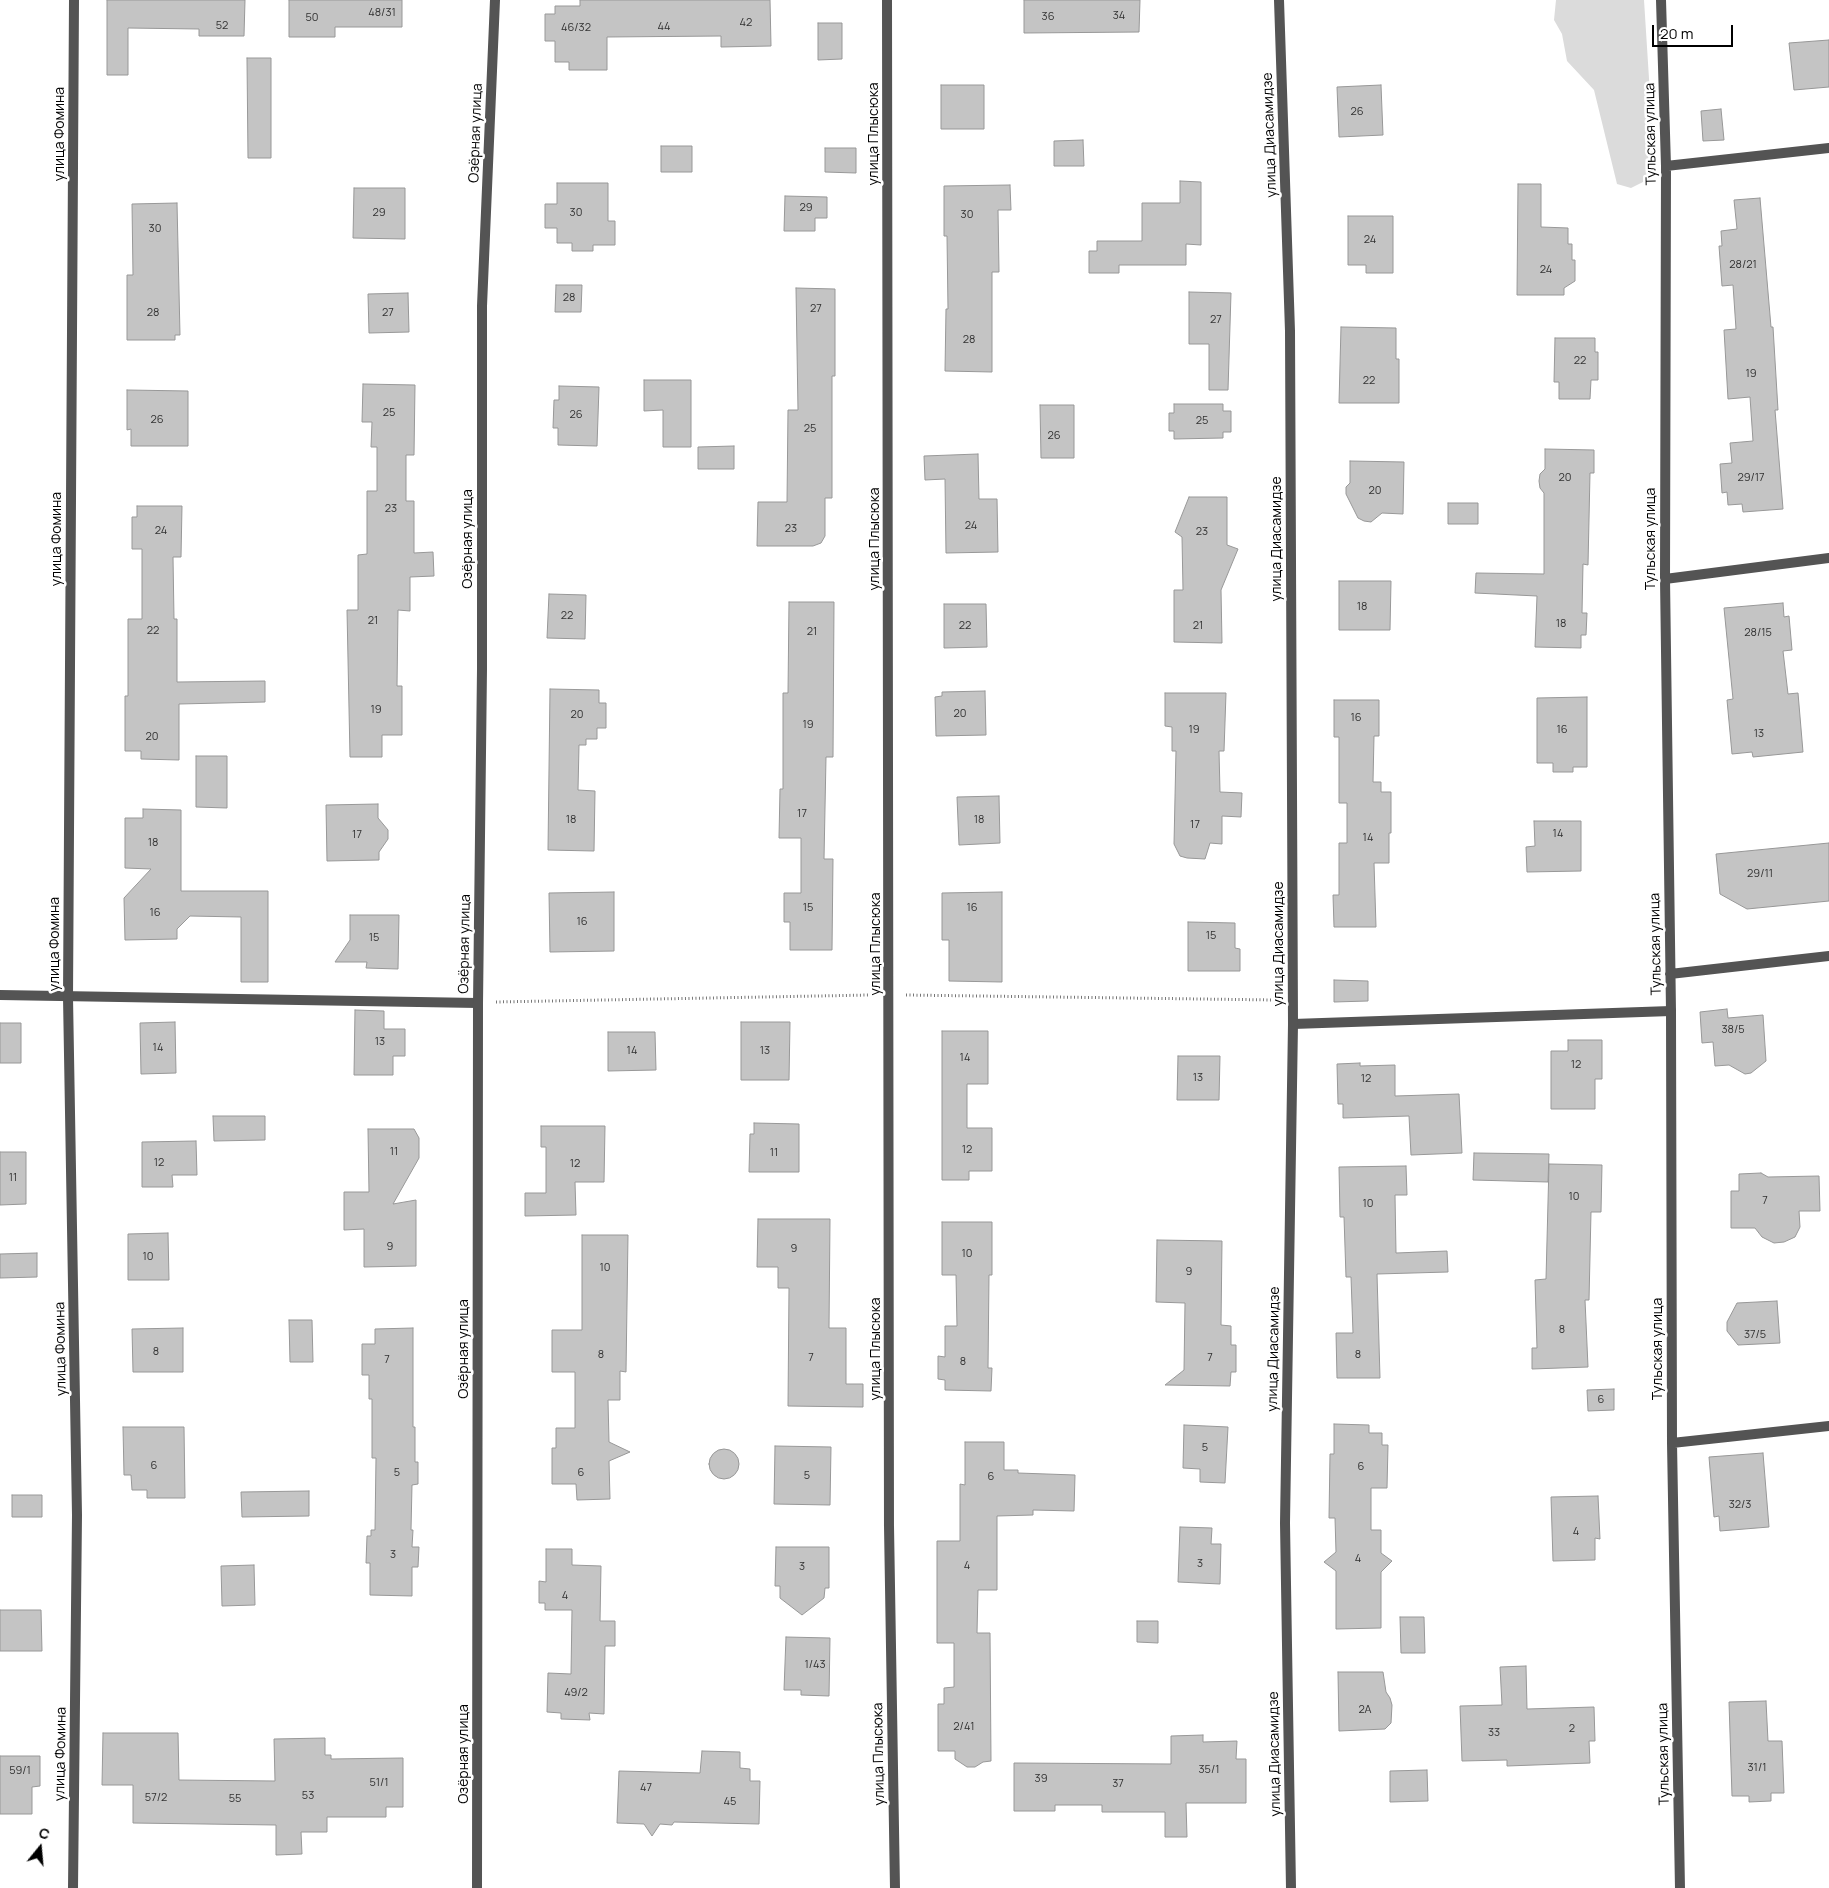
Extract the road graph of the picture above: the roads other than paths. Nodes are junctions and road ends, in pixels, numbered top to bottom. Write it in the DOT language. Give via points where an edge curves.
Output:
graph roads {
  1 [pos="74,0"];
  2 [pos="495,0"];
  3 [pos="887,0"];
  4 [pos="1279,0"];
  5 [pos="1661,0"];
  6 [pos="1829,148"];
  7 [pos="1666,166"];
  8 [pos="1829,558"];
  9 [pos="1665,579"];
  10 [pos="1829,956"];
  11 [pos="1670,974"];
  12 [pos="0,995"];
  13 [pos="68,997"];
  14 [pos="478,1003"];
  15 [pos="1671,1011"];
  16 [pos="1293,1024"];
  17 [pos="1829,1426"];
  18 [pos="1672,1442"];
  19 [pos="73,1888"];
  20 [pos="477,1888"];
  21 [pos="895,1888"];
  22 [pos="1291,1888"];
  23 [pos="1680,1888"];
  1 -- 13 [label="street, улица Фомина"];
  2 -- 14 [label="street, Озёрная улица" via="482,306"];
  3 -- 21 [label="street, улица Плысюка" via="889,1526"];
  4 -- 16 [label="street, улица Диасамидзе" via="1290,332"];
  5 -- 7 [label="street, Тульская улица"];
  6 -- 7 [label="street"];
  7 -- 9 [label="street, Тульская улица"];
  8 -- 9 [label="street"];
  9 -- 11 [label="street, Тульская улица"];
  10 -- 11 [label="street"];
  11 -- 15 [label="street, Тульская улица"];
  12 -- 13 [label="street"];
  13 -- 14 [label="street"];
  13 -- 19 [label="street, улица Фомина" via="78,1515"];
  14 -- 20 [label="street, Озёрная улица"];
  15 -- 16 [label="street"];
  15 -- 18 [label="street, Тульская улица"];
  16 -- 22 [label="street, улица Диасамидзе" via="1285,1523"];
  17 -- 18 [label="street"];
  18 -- 23 [label="street, Тульская улица"];
}
